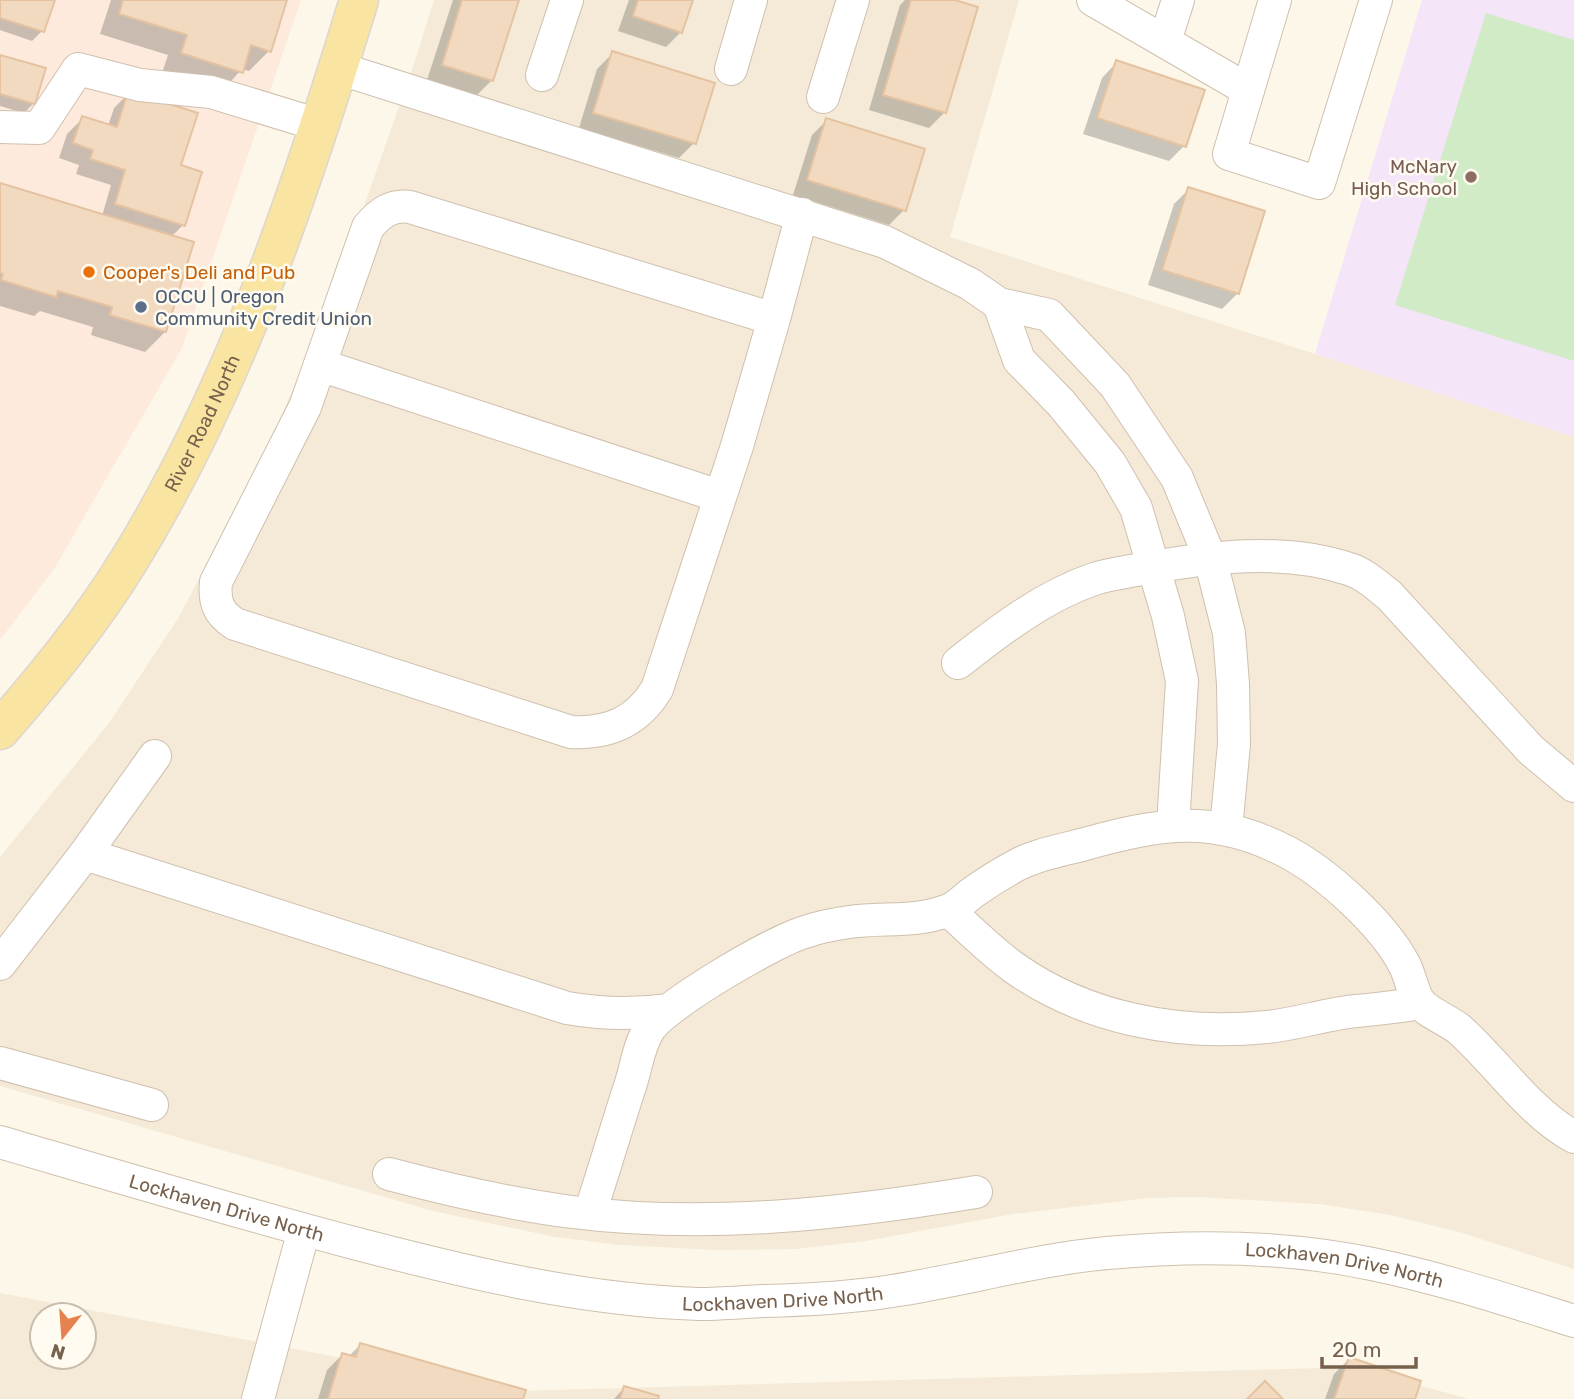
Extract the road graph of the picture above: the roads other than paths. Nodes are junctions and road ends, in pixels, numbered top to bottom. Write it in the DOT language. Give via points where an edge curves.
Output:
graph roads {
  1 [pos="359,0"];
  2 [pos="567,0"];
  3 [pos="751,0"];
  4 [pos="853,0"];
  5 [pos="1093,0"];
  6 [pos="1178,0"];
  7 [pos="1275,0"];
  8 [pos="1376,0"];
  9 [pos="1166,41"];
  10 [pos="338,68"];
  11 [pos="731,69"];
  12 [pos="542,75"];
  13 [pos="1248,90"];
  14 [pos="823,97"];
  15 [pos="319,125"];
  16 [pos="0,127"];
  17 [pos="802,214"];
  18 [pos="999,304"];
  19 [pos="774,319"];
  20 [pos="320,365"];
  21 [pos="719,496"];
  22 [pos="1210,558"];
  23 [pos="1153,567"];
  24 [pos="958,663"];
  25 [pos="0,730"];
  26 [pos="155,756"];
  27 [pos="1574,786"];
  28 [pos="1173,825"];
  29 [pos="1226,829"];
  30 [pos="85,854"];
  31 [pos="949,911"];
  32 [pos="0,964"];
  33 [pos="1420,1003"];
  34 [pos="667,1010"];
  35 [pos="0,1063"];
  36 [pos="152,1105"];
  37 [pos="1574,1137"];
  38 [pos="0,1142"];
  39 [pos="389,1174"];
  40 [pos="976,1192"];
  41 [pos="590,1213"];
  42 [pos="304,1230"];
  43 [pos="1574,1321"];
  44 [pos="258,1399"];
  1 -- 10 [label="main road, River Road North"];
  2 -- 12 [label="street"];
  3 -- 11 [label="street"];
  4 -- 14 [label="street"];
  5 -- 9 [label="street"];
  6 -- 9 [label="street"];
  7 -- 13 [label="street"];
  8 -- 13 [label="street" via="1320,183 1229,154"];
  9 -- 13 [label="street"];
  10 -- 15 [label="main road, River Road North"];
  10 -- 17 [label="street"];
  15 -- 16 [label="street" via="211,92 140,85 78,69 39,128"];
  15 -- 25 [label="main road, River Road North" via="247,324 188,455 128,562 57,665"];
  17 -- 18 [label="street" via="885,242 970,284"];
  17 -- 19 [label="street"];
  18 -- 22 [label="street" via="1049,316 1115,385 1177,478"];
  18 -- 23 [label="street" via="1019,360 1061,403 1123,485 1136,508"];
  19 -- 20 [label="street" via="402,205 377,216 368,227"];
  19 -- 21 [label="street"];
  20 -- 21 [label="street"];
  20 -- 21 [label="street" via="305,407 216,582 217,606 235,624 571,732 605,731 636,716 657,689"];
  22 -- 23 [label="street"];
  22 -- 27 [label="street" via="1298,557 1367,577 1389,595 1531,750"];
  22 -- 29 [label="street" via="1229,633 1233,684 1234,744"];
  23 -- 24 [label="street" via="1095,578 1046,601"];
  23 -- 28 [label="street" via="1182,681"];
  26 -- 30 [label="street"];
  28 -- 29 [label="street"];
  28 -- 31 [label="street" via="1019,863"];
  29 -- 33 [label="street" via="1287,852 1342,890 1404,962"];
  30 -- 32 [label="street"];
  30 -- 34 [label="street" via="566,1008 632,1015"];
  31 -- 33 [label="street" via="1009,964 1066,997 1120,1017 1173,1028 1270,1027"];
  31 -- 34 [label="street" via="911,920 847,922 803,932"];
  33 -- 37 [label="street" via="1458,1028 1547,1118"];
  34 -- 41 [label="street" via="650,1027 640,1047"];
  35 -- 36 [label="street"];
  38 -- 42 [label="street, Lockhaven Drive North"];
  39 -- 41 [label="street" via="501,1201"];
  40 -- 41 [label="street" via="877,1208 776,1217 667,1219"];
  42 -- 43 [label="street, Lockhaven Drive North" via="522,1283 646,1301 702,1304 842,1298 1107,1253 1182,1249 1308,1253 1429,1278"];
  42 -- 44 [label="street"];
}
